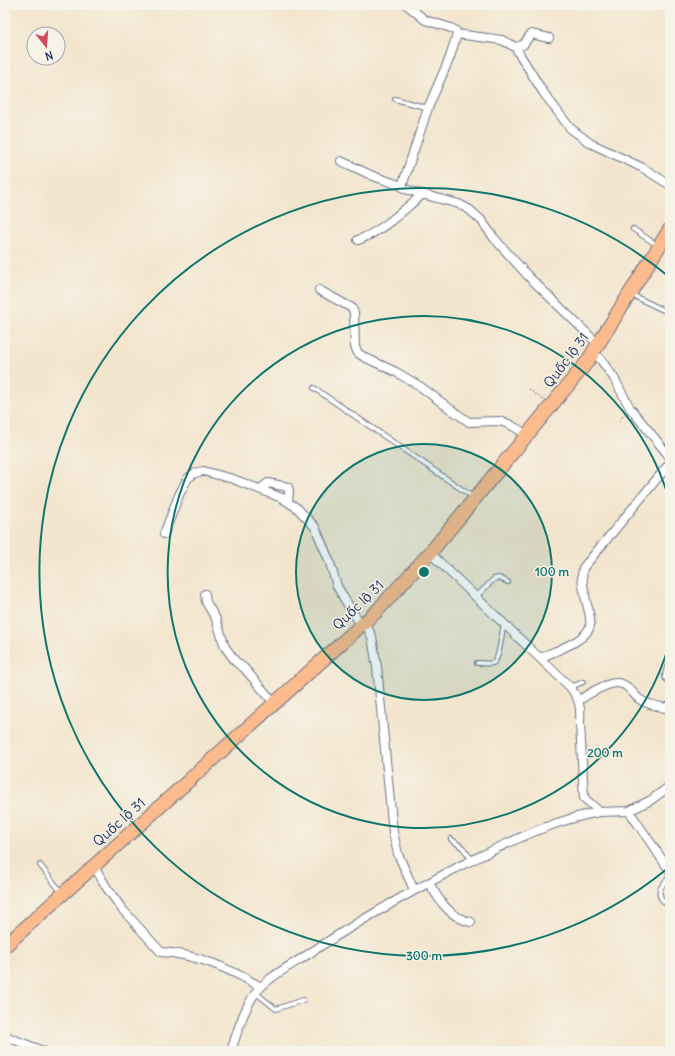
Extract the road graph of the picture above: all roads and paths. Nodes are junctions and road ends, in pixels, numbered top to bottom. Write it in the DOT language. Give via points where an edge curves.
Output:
graph roads {
  1 [pos="407,5"];
  2 [pos="457,34"];
  3 [pos="549,38"];
  4 [pos="515,47"];
  5 [pos="395,99"];
  6 [pos="428,108"];
  7 [pos="341,161"];
  8 [pos="670,185"];
  9 [pos="402,186"];
  10 [pos="423,194"];
  11 [pos="633,228"];
  12 [pos="670,229"];
  13 [pos="358,240"];
  14 [pos="660,246"];
  15 [pos="319,290"];
  16 [pos="630,294"];
  17 [pos="663,310"];
  18 [pos="596,348"];
  19 [pos="314,388"];
  20 [pos="529,389"];
  21 [pos="551,406"];
  22 [pos="528,435"];
  23 [pos="670,457"];
  24 [pos="670,463"];
  25 [pos="260,489"];
  26 [pos="475,499"];
  27 [pos="288,502"];
  28 [pos="164,534"];
  29 [pos="430,553"];
  30 [pos="508,582"];
  31 [pos="205,594"];
  32 [pos="476,598"];
  33 [pos="363,624"];
  34 [pos="504,625"];
  35 [pos="540,658"];
  36 [pos="477,662"];
  37 [pos="670,667"];
  38 [pos="670,680"];
  39 [pos="583,682"];
  40 [pos="570,687"];
  41 [pos="579,700"];
  42 [pos="275,704"];
  43 [pos="670,705"];
  44 [pos="670,786"];
  45 [pos="584,798"];
  46 [pos="629,811"];
  47 [pos="600,812"];
  48 [pos="580,815"];
  49 [pos="451,838"];
  50 [pos="473,860"];
  51 [pos="40,865"];
  52 [pos="94,866"];
  53 [pos="670,871"];
  54 [pos="670,877"];
  55 [pos="429,883"];
  56 [pos="414,890"];
  57 [pos="63,895"];
  58 [pos="668,904"];
  59 [pos="472,922"];
  60 [pos="5,946"];
  61 [pos="258,990"];
  62 [pos="303,1000"];
  63 [pos="5,1036"];
  64 [pos="43,1051"];
  65 [pos="231,1051"];
  1 -- 2 [label="street" via="425,20 451,28"];
  2 -- 4 [label="street" via="502,40"];
  2 -- 6 [label="street"];
  3 -- 4 [label="street" via="531,34 522,45"];
  4 -- 8 [label="street" via="543,92 570,128 590,143 643,168"];
  5 -- 6 [label="lane"];
  6 -- 9 [label="street"];
  7 -- 9 [label="street"];
  9 -- 10 [label="street"];
  10 -- 13 [label="street" via="373,233"];
  10 -- 18 [label="street" via="459,204 470,210"];
  11 -- 14 [label="lane"];
  12 -- 14 [label="highway, Quốc lộ 31"];
  14 -- 16 [label="highway, Quốc lộ 31"];
  15 -- 22 [label="street" via="352,308 355,347 358,353 421,387 469,422 499,421"];
  16 -- 17 [label="lane"];
  16 -- 18 [label="highway, Quốc lộ 31"];
  18 -- 21 [label="highway, Quốc lộ 31"];
  18 -- 23 [label="street" via="630,408"];
  19 -- 26 [label="lane"];
  20 -- 21 [label="path"];
  21 -- 22 [label="highway, Quốc lộ 31"];
  22 -- 26 [label="highway, Quốc lộ 31"];
  24 -- 35 [label="street" via="583,568 583,586 590,619 588,631 580,639"];
  25 -- 27 [label="street"];
  25 -- 27 [label="street" via="268,483 288,487"];
  25 -- 28 [label="street" via="202,471 195,473 188,478"];
  26 -- 29 [label="highway, Quốc lộ 31"];
  27 -- 33 [label="street" via="315,527 337,586"];
  29 -- 32 [label="street"];
  29 -- 33 [label="highway, Quốc lộ 31"];
  30 -- 32 [label="lane" via="499,578 494,579"];
  31 -- 42 [label="street" via="225,647"];
  32 -- 34 [label="street"];
  33 -- 42 [label="highway, Quốc lộ 31"];
  33 -- 56 [label="street" via="372,637 377,667 393,832 398,854"];
  34 -- 35 [label="street"];
  34 -- 36 [label="lane" via="496,661"];
  35 -- 40 [label="street"];
  37 -- 38 [label="street" via="667,677"];
  39 -- 40 [label="lane"];
  40 -- 41 [label="street"];
  41 -- 43 [label="street" via="604,686 622,683 647,703 665,708"];
  41 -- 45 [label="street"];
  42 -- 52 [label="highway, Quốc lộ 31"];
  44 -- 46 [label="street" via="651,800"];
  45 -- 47 [label="street"];
  45 -- 48 [label="street"];
  46 -- 47 [label="street"];
  46 -- 53 [label="street"];
  47 -- 48 [label="street"];
  48 -- 50 [label="street" via="519,837"];
  49 -- 50 [label="lane"];
  50 -- 55 [label="street"];
  51 -- 57 [label="lane"];
  52 -- 57 [label="highway, Quốc lộ 31"];
  52 -- 61 [label="street" via="122,909 161,952 199,958 247,979"];
  54 -- 58 [label="lane" via="660,888 659,895"];
  55 -- 56 [label="street"];
  55 -- 59 [label="street" via="452,913"];
  56 -- 61 [label="street" via="347,929 273,977"];
  57 -- 60 [label="highway, Quốc lộ 31"];
  61 -- 62 [label="lane" via="276,1009"];
  61 -- 65 [label="street" via="243,1018"];
  63 -- 64 [label="street"];
}
